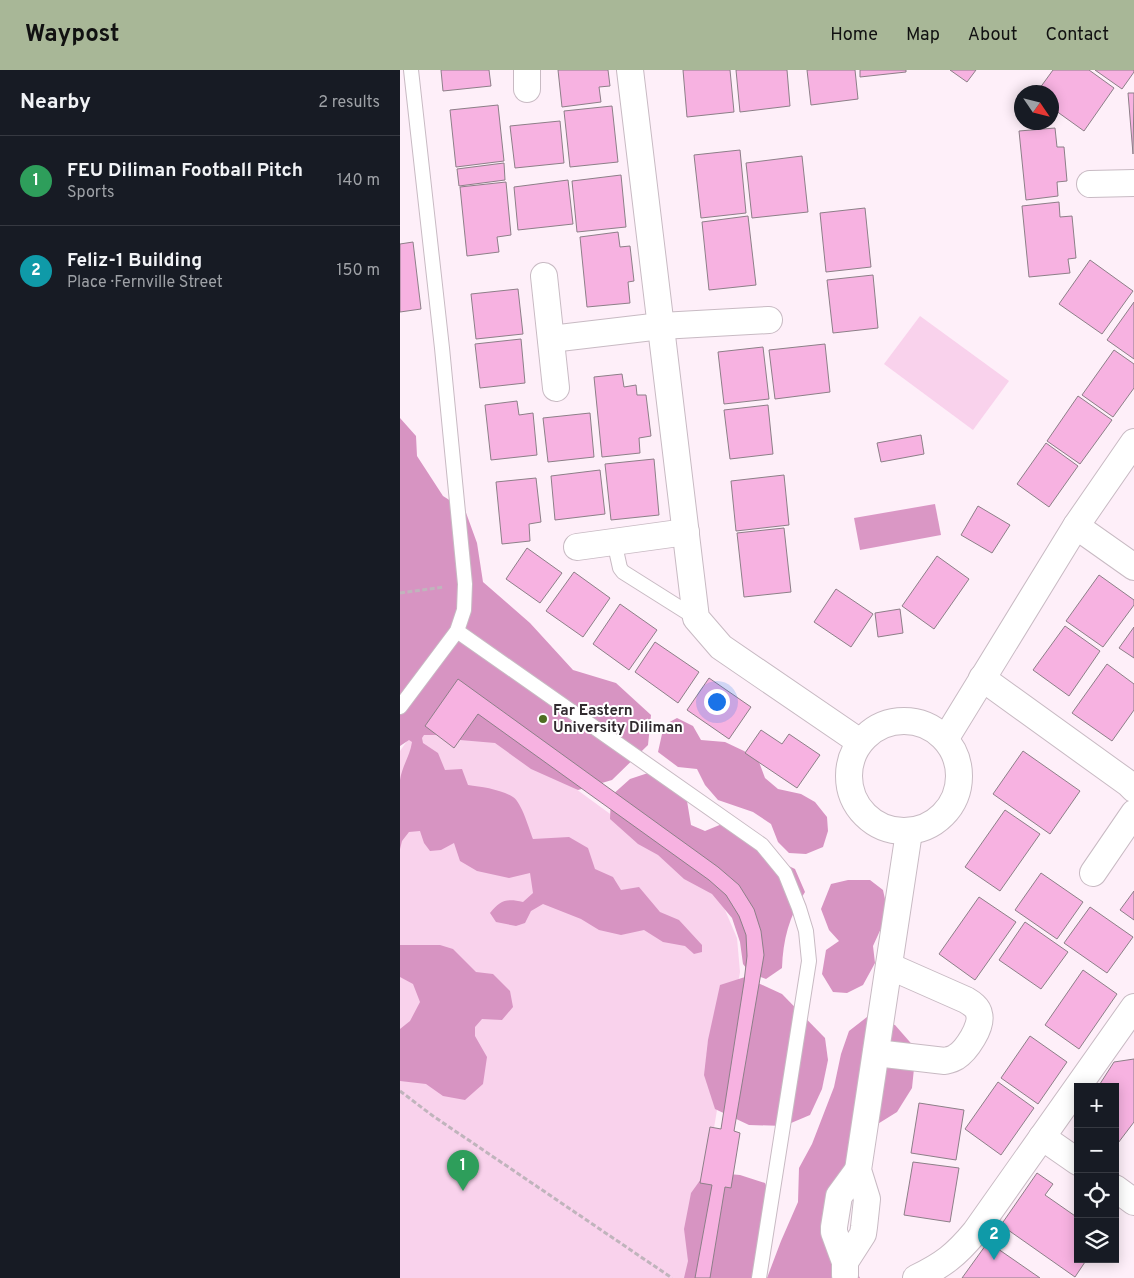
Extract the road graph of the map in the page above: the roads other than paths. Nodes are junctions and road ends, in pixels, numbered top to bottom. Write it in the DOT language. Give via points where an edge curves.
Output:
graph roads {
  1 [pos="411,70"];
  2 [pos="630,70"];
  3 [pos="1134,183"];
  4 [pos="1090,184"];
  5 [pos="544,276"];
  6 [pos="769,320"];
  7 [pos="661,326"];
  8 [pos="551,339"];
  9 [pos="556,388"];
  10 [pos="1134,442"];
  11 [pos="1076,526"];
  12 [pos="686,532"];
  13 [pos="614,541"];
  14 [pos="577,547"];
  15 [pos="1134,567"];
  16 [pos="696,618"];
  17 [pos="457,630"];
  18 [pos="982,678"];
  19 [pos="400,707"];
  20 [pos="946,738"];
  21 [pos="860,742"];
  22 [pos="1134,789"];
  23 [pos="1134,813"];
  24 [pos="909,832"];
  25 [pos="1093,872"];
  26 [pos="889,966"];
  27 [pos="1134,1007"];
  28 [pos="876,1053"];
  29 [pos="1042,1137"];
  30 [pos="1074,1159"];
  31 [pos="1119,1191"];
  32 [pos="1134,1202"];
  33 [pos="845,1270"];
  34 [pos="760,1278"];
  35 [pos="916,1278"];
  1 -- 17 [label="lane" via="463,556 464,610"];
  2 -- 7 [label="street"];
  3 -- 4 [label="street"];
  5 -- 8 [label="street"];
  6 -- 7 [label="street"];
  7 -- 8 [label="street"];
  7 -- 12 [label="street"];
  8 -- 9 [label="street"];
  10 -- 11 [label="street"];
  11 -- 15 [label="street"];
  11 -- 18 [label="street"];
  12 -- 13 [label="street"];
  12 -- 16 [label="street"];
  13 -- 14 [label="street"];
  13 -- 16 [label="lane" via="623,572"];
  16 -- 21 [label="street" via="721,647"];
  17 -- 19 [label="lane"];
  17 -- 34 [label="lane" via="762,845 785,873 806,931 808,961"];
  18 -- 20 [label="street"];
  18 -- 22 [label="street"];
  20 -- 21 [label="street" via="926,724 902,720 878,726"];
  20 -- 24 [label="street" via="958,760 959,784 951,807 933,824"];
  21 -- 24 [label="street" via="849,765 850,791 862,814 884,829"];
  23 -- 25 [label="street"];
  24 -- 26 [label="street"];
  26 -- 28 [label="street"];
  26 -- 28 [label="street" via="966,1000 980,1014 979,1022 968,1046 954,1059 945,1061"];
  27 -- 29 [label="street"];
  28 -- 33 [label="street" via="858,1170 867,1199 864,1227"];
  29 -- 30 [label="street"];
  29 -- 35 [label="street" via="959,1252"];
  31 -- 32 [label="street"];
}
